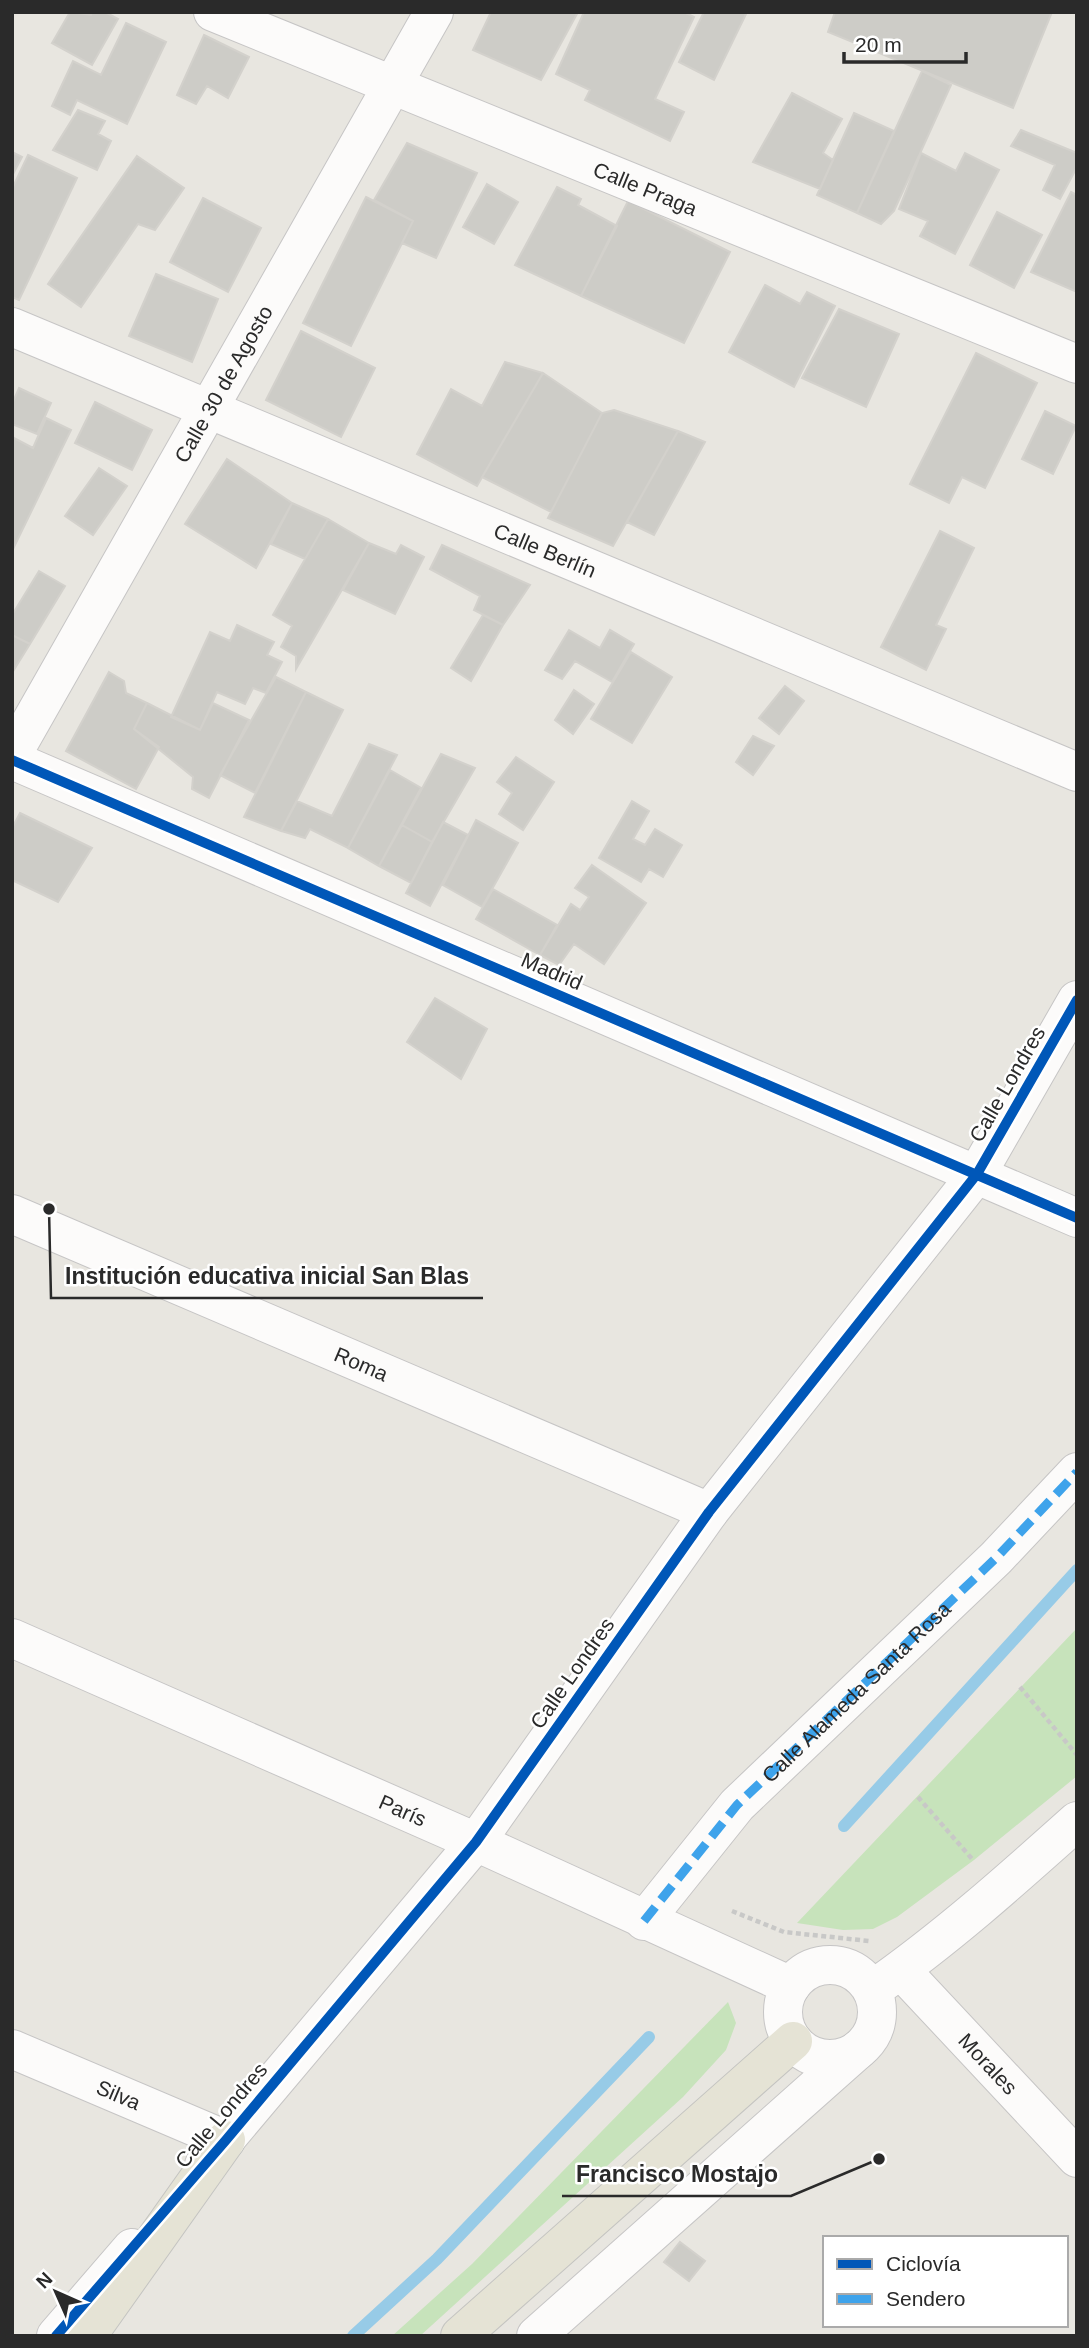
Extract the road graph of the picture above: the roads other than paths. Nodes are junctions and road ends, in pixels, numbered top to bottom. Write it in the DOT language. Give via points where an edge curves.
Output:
graph roads {
  1 [pos="214,12"];
  2 [pos="434,12"];
  3 [pos="390,86"];
  4 [pos="12,327"];
  5 [pos="1077,364"];
  6 [pos="211,409"];
  7 [pos="12,757"];
  8 [pos="1077,772"];
  9 [pos="1077,1000"];
  10 [pos="977,1174"];
  11 [pos="12,1214"];
  12 [pos="1077,1218"];
  13 [pos="1077,1472"];
  14 [pos="709,1513"];
  15 [pos="12,1638"];
  16 [pos="1077,1821"];
  17 [pos="476,1842"];
  18 [pos="644,1921"];
  19 [pos="886,1980"];
  20 [pos="791,1986"];
  21 [pos="793,2041"];
  22 [pos="12,2049"];
  23 [pos="859,2049"];
  24 [pos="226,2140"];
  25 [pos="1077,2158"];
  26 [pos="55,2336"];
  27 [pos="87,2336"];
  28 [pos="460,2336"];
  29 [pos="536,2336"];
  1 -- 3 [label="street, Calle Praga"];
  2 -- 3 [label="street, Calle 30 de Agosto"];
  3 -- 5 [label="street, Calle Praga"];
  3 -- 6 [label="street, Calle 30 de Agosto"];
  4 -- 6 [label="street, Calle Berlín"];
  6 -- 7 [label="street, Calle 30 de Agosto"];
  6 -- 8 [label="street, Calle Berlín"];
  7 -- 10 [label="street, Madrid"];
  9 -- 10 [label="street, Calle Londres"];
  10 -- 12 [label="street, Madrid"];
  10 -- 14 [label="street, Calle Londres"];
  11 -- 14 [label="street, Roma"];
  13 -- 18 [label="street, Calle Alameda Santa Rosa" via="996,1558 737,1805"];
  14 -- 17 [label="street, Calle Londres"];
  15 -- 17 [label="street, París"];
  16 -- 19 [label="street" via="977,1911"];
  17 -- 18 [label="street, París"];
  17 -- 24 [label="street, Calle Londres"];
  18 -- 20 [label="street, París"];
  19 -- 20 [label="street" via="833,1965 802,1974"];
  19 -- 23 [label="street" via="876,2022"];
  19 -- 25 [label="street, Morales"];
  20 -- 21 [label="street" via="783,2014"];
  21 -- 23 [label="street" via="817,2058 831,2060"];
  21 -- 28 [label="main road"];
  22 -- 24 [label="street, Silva"];
  23 -- 29 [label="street"];
  24 -- 26 [label="street, Calle Londres"];
  24 -- 27 [label="main road"];
}
